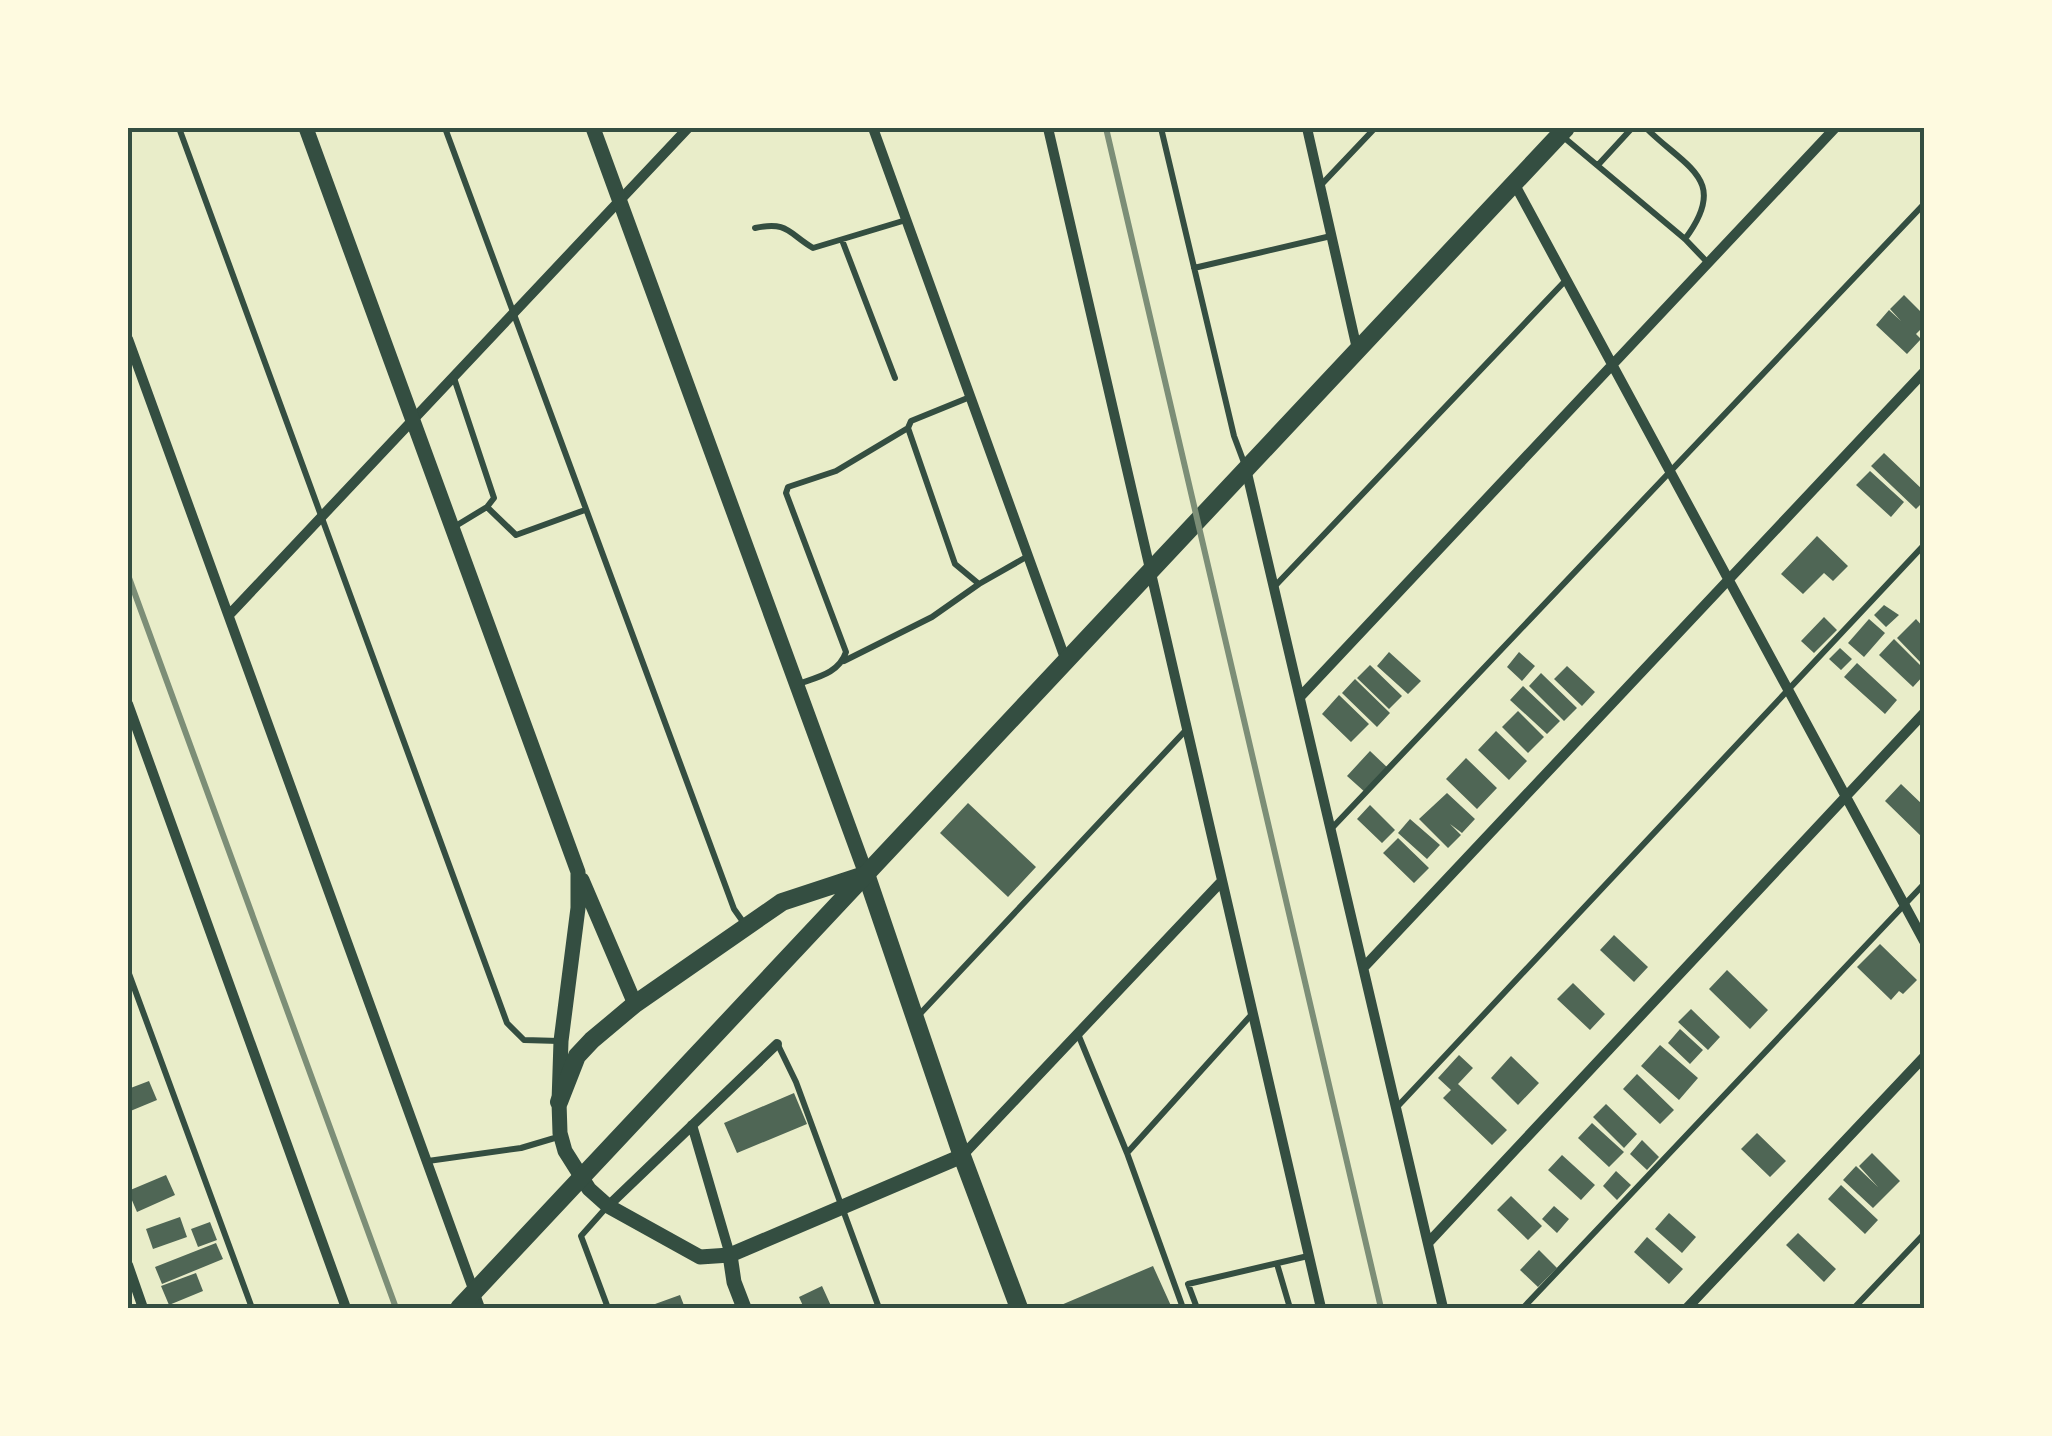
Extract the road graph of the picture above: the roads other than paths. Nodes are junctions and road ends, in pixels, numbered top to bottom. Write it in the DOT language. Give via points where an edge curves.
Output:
graph roads {
  1 [pos="179,128"];
  2 [pos="306,128"];
  3 [pos="445,128"];
  4 [pos="594,128"];
  5 [pos="688,128"];
  6 [pos="872,128"];
  7 [pos="1048,128"];
  8 [pos="1160,128"];
  9 [pos="1306,128"];
  10 [pos="1375,128"];
  11 [pos="1632,128"];
  12 [pos="1646,128"];
  13 [pos="1835,128"];
  14 [pos="1563,131"];
  15 [pos="1598,165"];
  16 [pos="1514,184"];
  17 [pos="1320,186"];
  18 [pos="620,200"];
  19 [pos="1924,204"];
  20 [pos="906,220"];
  21 [pos="755,228"];
  22 [pos="1331,236"];
  23 [pos="1685,239"];
  24 [pos="842,240"];
  25 [pos="1708,263"];
  26 [pos="1194,268"];
  27 [pos="1566,280"];
  28 [pos="512,314"];
  29 [pos="128,339"];
  30 [pos="1357,350"];
  31 [pos="1612,366"];
  32 [pos="1924,372"];
  33 [pos="454,376"];
  34 [pos="895,378"];
  35 [pos="970,397"];
  36 [pos="412,420"];
  37 [pos="908,428"];
  38 [pos="1246,469"];
  39 [pos="1671,474"];
  40 [pos="488,507"];
  41 [pos="585,510"];
  42 [pos="322,516"];
  43 [pos="452,528"];
  44 [pos="1924,544"];
  45 [pos="1028,556"];
  46 [pos="1150,571"];
  47 [pos="1730,581"];
  48 [pos="979,584"];
  49 [pos="1274,587"];
  50 [pos="229,616"];
  51 [pos="843,661"];
  52 [pos="1066,661"];
  53 [pos="797,685"];
  54 [pos="1788,690"];
  55 [pos="1300,696"];
  56 [pos="128,704"];
  57 [pos="1924,713"];
  58 [pos="131,725"];
  59 [pos="1187,729"];
  60 [pos="1846,796"];
  61 [pos="1332,828"];
  62 [pos="578,872"];
  63 [pos="866,874"];
  64 [pos="1222,881"];
  65 [pos="1924,884"];
  66 [pos="1905,905"];
  67 [pos="746,927"];
  68 [pos="1924,941"];
  69 [pos="1364,966"];
  70 [pos="128,971"];
  71 [pos="635,1004"];
  72 [pos="1253,1013"];
  73 [pos="916,1019"];
  74 [pos="1078,1033"];
  75 [pos="561,1041"];
  76 [pos="778,1044"];
  77 [pos="1924,1056"];
  78 [pos="558,1102"];
  79 [pos="1397,1107"];
  80 [pos="692,1126"];
  81 [pos="560,1136"];
  82 [pos="1126,1153"];
  83 [pos="962,1156"];
  84 [pos="426,1161"];
  85 [pos="608,1206"];
  86 [pos="842,1207"];
  87 [pos="1924,1234"];
  88 [pos="1428,1242"];
  89 [pos="730,1254"];
  90 [pos="1310,1256"];
  91 [pos="1276,1264"];
  92 [pos="128,1265"];
  93 [pos="1188,1284"];
  94 [pos="1175,1287"];
  95 [pos="144,1308"];
  96 [pos="252,1308"];
  97 [pos="346,1308"];
  98 [pos="458,1308"];
  99 [pos="480,1308"];
  100 [pos="608,1308"];
  101 [pos="744,1308"];
  102 [pos="879,1308"];
  103 [pos="1019,1308"];
  104 [pos="1182,1308"];
  105 [pos="1197,1308"];
  106 [pos="1290,1308"];
  107 [pos="1322,1308"];
  108 [pos="1443,1308"];
  109 [pos="1523,1308"];
  110 [pos="1688,1308"];
  111 [pos="1854,1308"];
  1 -- 42 [label="lane"];
  2 -- 36 [label="street"];
  3 -- 28 [label="lane"];
  4 -- 18 [label="street"];
  5 -- 18 [label="street"];
  6 -- 20 [label="street"];
  7 -- 46 [label="street"];
  8 -- 26 [label="lane"];
  9 -- 17 [label="street"];
  10 -- 17 [label="lane"];
  11 -- 15 [label="lane"];
  12 -- 23 [label="lane" via="1704,183 1702,217"];
  13 -- 25 [label="street"];
  14 -- 15 [label="lane"];
  14 -- 16 [label="main road"];
  15 -- 23 [label="lane"];
  16 -- 27 [label="street"];
  16 -- 30 [label="main road"];
  17 -- 22 [label="street"];
  18 -- 28 [label="street"];
  18 -- 53 [label="street"];
  19 -- 39 [label="lane"];
  20 -- 24 [label="lane"];
  20 -- 35 [label="street"];
  21 -- 24 [label="lane" via="788,228 814,248"];
  22 -- 26 [label="lane"];
  22 -- 30 [label="street"];
  23 -- 25 [label="lane"];
  24 -- 34 [label="lane"];
  25 -- 31 [label="street"];
  26 -- 38 [label="lane"];
  27 -- 31 [label="street"];
  27 -- 49 [label="lane"];
  28 -- 33 [label="street"];
  28 -- 41 [label="lane"];
  29 -- 50 [label="street"];
  30 -- 38 [label="main road"];
  31 -- 39 [label="street"];
  31 -- 55 [label="street"];
  32 -- 47 [label="street"];
  33 -- 36 [label="street"];
  33 -- 40 [label="lane" via="494,498"];
  35 -- 37 [label="lane"];
  35 -- 45 [label="street"];
  36 -- 42 [label="street"];
  36 -- 43 [label="street"];
  37 -- 48 [label="lane" via="954,564"];
  37 -- 51 [label="lane" via="836,471 792,483 786,493 845,644"];
  38 -- 46 [label="main road"];
  38 -- 49 [label="street"];
  39 -- 47 [label="street"];
  39 -- 61 [label="lane"];
  40 -- 41 [label="lane" via="516,535"];
  40 -- 43 [label="lane"];
  41 -- 67 [label="lane"];
  42 -- 50 [label="street"];
  42 -- 75 [label="lane" via="507,1023 524,1040"];
  43 -- 62 [label="street"];
  44 -- 54 [label="lane"];
  45 -- 48 [label="lane"];
  45 -- 52 [label="street"];
  46 -- 52 [label="main road"];
  46 -- 59 [label="street"];
  47 -- 54 [label="street"];
  47 -- 69 [label="street"];
  48 -- 51 [label="lane"];
  49 -- 55 [label="street"];
  50 -- 84 [label="street"];
  51 -- 53 [label="lane"];
  52 -- 63 [label="main road"];
  53 -- 63 [label="street"];
  54 -- 60 [label="street"];
  54 -- 79 [label="lane"];
  55 -- 61 [label="street"];
  56 -- 58 [label="street"];
  57 -- 60 [label="street"];
  58 -- 97 [label="street"];
  59 -- 64 [label="street"];
  59 -- 73 [label="lane"];
  60 -- 66 [label="street"];
  60 -- 88 [label="street"];
  61 -- 69 [label="street"];
  62 -- 71 [label="street"];
  62 -- 75 [label="street"];
  63 -- 67 [label="main road" via="782,902"];
  63 -- 73 [label="main road"];
  63 -- 98 [label="main road"];
  64 -- 72 [label="street"];
  64 -- 74 [label="street"];
  65 -- 66 [label="lane"];
  66 -- 68 [label="street"];
  66 -- 109 [label="lane"];
  67 -- 71 [label="main road"];
  69 -- 79 [label="street"];
  70 -- 96 [label="lane"];
  71 -- 78 [label="main road" via="577,1056"];
  72 -- 82 [label="lane"];
  72 -- 90 [label="street"];
  73 -- 83 [label="main road"];
  74 -- 82 [label="lane"];
  74 -- 83 [label="street"];
  75 -- 78 [label="street"];
  76 -- 80 [label="street"];
  76 -- 86 [label="lane"];
  77 -- 110 [label="street"];
  78 -- 81 [label="street"];
  79 -- 88 [label="street"];
  80 -- 85 [label="street"];
  80 -- 89 [label="street"];
  81 -- 84 [label="lane"];
  81 -- 85 [label="street" via="571,1163"];
  82 -- 94 [label="lane"];
  83 -- 86 [label="street"];
  83 -- 103 [label="main road"];
  84 -- 99 [label="street"];
  85 -- 89 [label="street" via="700,1257"];
  85 -- 100 [label="lane" via="581,1236"];
  86 -- 89 [label="street"];
  86 -- 102 [label="lane"];
  87 -- 111 [label="lane"];
  88 -- 108 [label="street"];
  89 -- 101 [label="street"];
  90 -- 91 [label="lane"];
  90 -- 107 [label="street"];
  91 -- 93 [label="lane"];
  91 -- 106 [label="lane"];
  92 -- 95 [label="street"];
  93 -- 94 [label="lane"];
  93 -- 105 [label="lane"];
  94 -- 104 [label="lane"];
}
